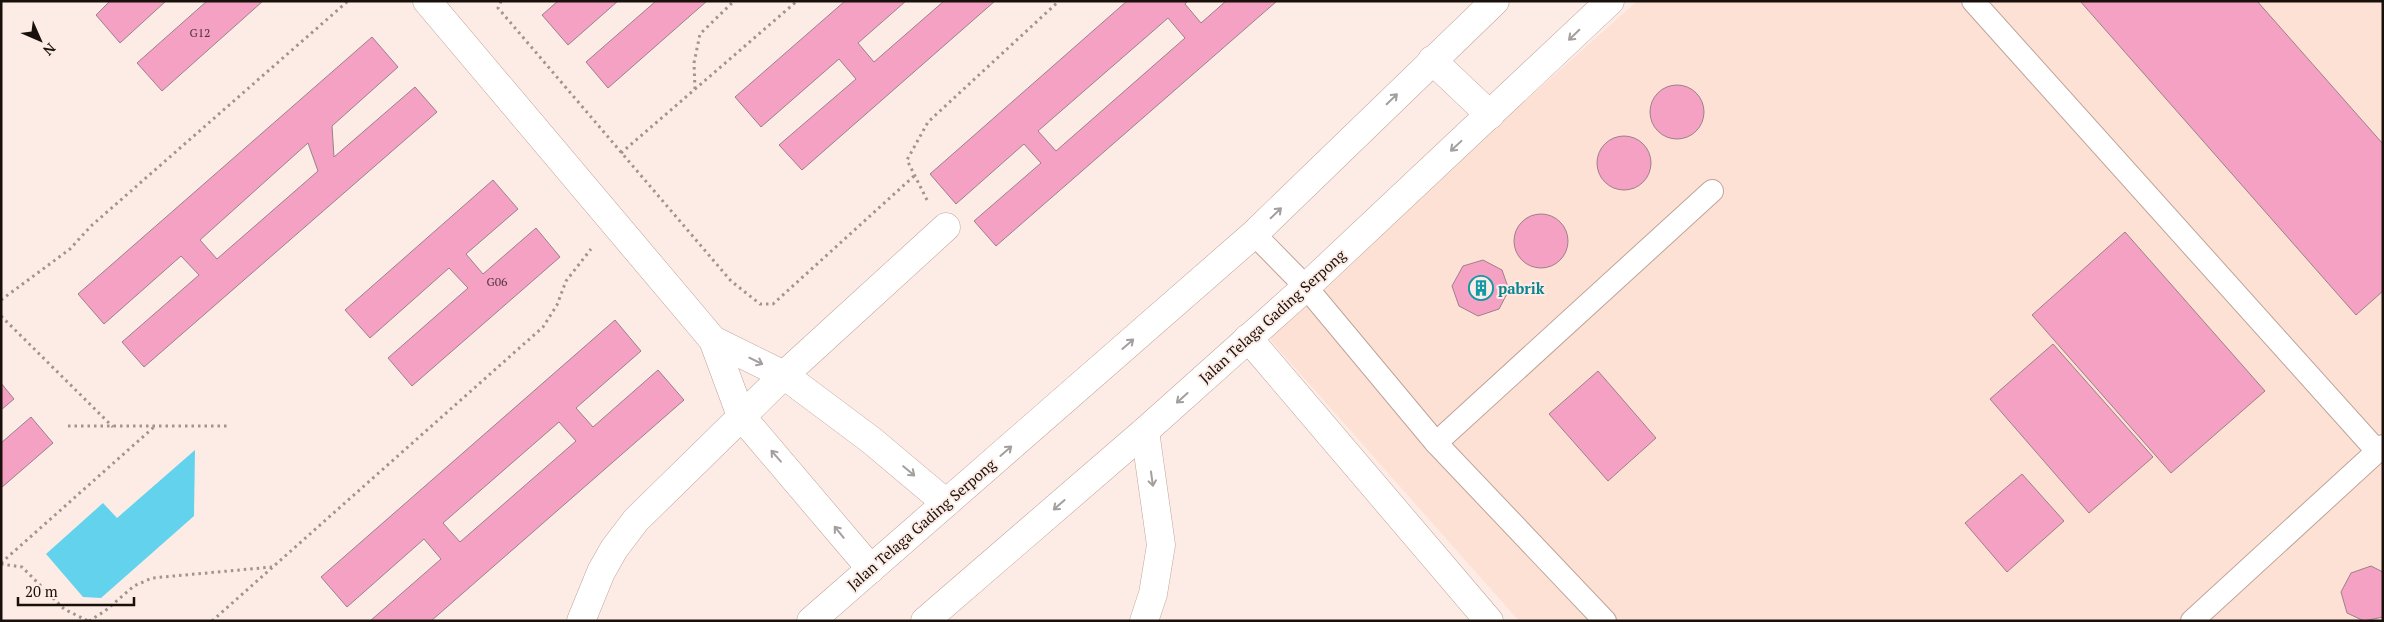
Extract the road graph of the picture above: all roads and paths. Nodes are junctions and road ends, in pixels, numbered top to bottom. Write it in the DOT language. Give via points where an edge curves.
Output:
graph roads {
  1 [pos="348,1"];
  2 [pos="427,1"];
  3 [pos="500,1"];
  4 [pos="734,1"];
  5 [pos="797,1"];
  6 [pos="1059,1"];
  7 [pos="1495,1"];
  8 [pos="1610,1"];
  9 [pos="1972,1"];
  10 [pos="1432,60"];
  11 [pos="695,89"];
  12 [pos="1490,115"];
  13 [pos="621,153"];
  14 [pos="914,176"];
  15 [pos="1712,190"];
  16 [pos="614,224"];
  17 [pos="946,227"];
  18 [pos="1254,234"];
  19 [pos="1306,287"];
  20 [pos="1,300"];
  21 [pos="1,316"];
  22 [pos="1248,338"];
  23 [pos="713,340"];
  24 [pos="784,375"];
  25 [pos="741,416"];
  26 [pos="68,426"];
  27 [pos="227,426"];
  28 [pos="113,427"];
  29 [pos="154,427"];
  30 [pos="1146,431"];
  31 [pos="1436,443"];
  32 [pos="2380,448"];
  33 [pos="946,503"];
  34 [pos="1,564"];
  35 [pos="272,567"];
  36 [pos="871,569"];
  37 [pos="88,621"];
  38 [pos="212,621"];
  39 [pos="580,621"];
  40 [pos="811,621"];
  41 [pos="925,621"];
  42 [pos="1144,621"];
  43 [pos="1489,621"];
  44 [pos="1605,621"];
  45 [pos="2192,621"];
  1 -- 20 [label="path" via="91,226 70,249"];
  2 -- 16 [label="street"];
  3 -- 13 [label="path" via="498,8"];
  4 -- 11 [label="path" via="700,34 694,63"];
  5 -- 11 [label="path"];
  6 -- 14 [label="path" via="928,122 906,160"];
  7 -- 10 [label="street, Jalan Telaga Gading Serpong"];
  8 -- 12 [label="street, Jalan Telaga Gading Serpong, one-way"];
  9 -- 32 [label="lane"];
  10 -- 12 [label="street"];
  18 -- 10 [label="street, Jalan Telaga Gading Serpong, one-way"];
  11 -- 13 [label="path"];
  12 -- 19 [label="street, Jalan Telaga Gading Serpong, one-way"];
  13 -- 14 [label="path" via="731,281 760,304 773,304"];
  14 -- 17 [label="path"];
  15 -- 31 [label="lane"];
  16 -- 23 [label="street"];
  16 -- 35 [label="path" via="579,262 543,327"];
  17 -- 24 [label="street"];
  18 -- 19 [label="lane"];
  33 -- 18 [label="street, Jalan Telaga Gading Serpong, one-way"];
  19 -- 22 [label="street, Jalan Telaga Gading Serpong"];
  19 -- 31 [label="lane"];
  21 -- 28 [label="path"];
  22 -- 30 [label="street, Jalan Telaga Gading Serpong, one-way"];
  22 -- 43 [label="street"];
  23 -- 24 [label="street, one-way"];
  23 -- 25 [label="street"];
  24 -- 25 [label="street"];
  24 -- 33 [label="street, one-way" via="871,440"];
  36 -- 25 [label="street, one-way"];
  25 -- 39 [label="street" via="636,520 601,572"];
  26 -- 28 [label="path"];
  27 -- 29 [label="path"];
  28 -- 29 [label="path"];
  29 -- 34 [label="path"];
  30 -- 41 [label="street, Jalan Telaga Gading Serpong, one-way"];
  30 -- 42 [label="street, one-way" via="1161,545 1153,594"];
  31 -- 44 [label="lane"];
  32 -- 45 [label="lane"];
  33 -- 36 [label="street, Jalan Telaga Gading Serpong"];
  34 -- 37 [label="path" via="22,567 64,609"];
  35 -- 37 [label="path" via="152,578 134,586"];
  35 -- 38 [label="path"];
  36 -- 40 [label="street, Jalan Telaga Gading Serpong"];
}
